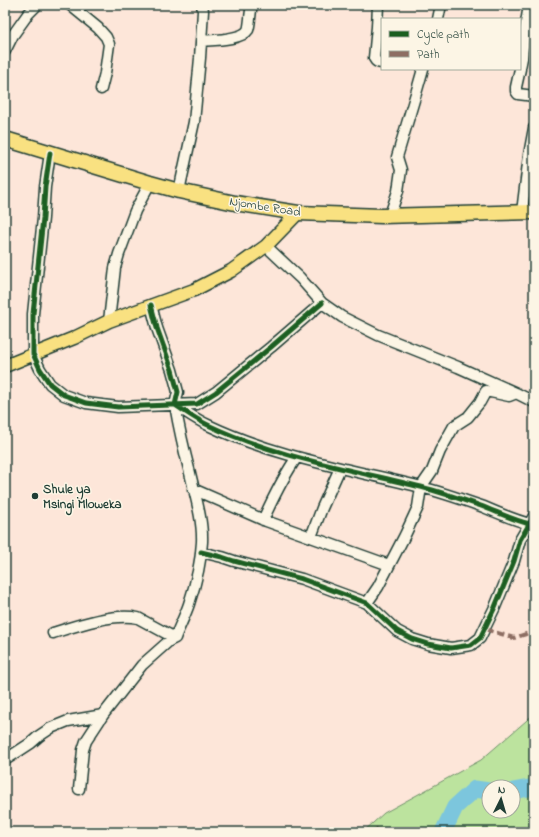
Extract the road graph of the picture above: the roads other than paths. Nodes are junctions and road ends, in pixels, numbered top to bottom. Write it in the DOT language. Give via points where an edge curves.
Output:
graph roads {
  1 [pos="37,5"];
  2 [pos="70,5"];
  3 [pos="202,5"];
  4 [pos="252,5"];
  5 [pos="378,5"];
  6 [pos="441,5"];
  7 [pos="528,5"];
  8 [pos="438,18"];
  9 [pos="201,41"];
  10 [pos="5,51"];
  11 [pos="381,63"];
  12 [pos="521,63"];
  13 [pos="423,70"];
  14 [pos="520,70"];
  15 [pos="101,89"];
  16 [pos="534,96"];
  17 [pos="534,128"];
  18 [pos="5,139"];
  19 [pos="50,153"];
  20 [pos="150,183"];
  21 [pos="179,191"];
  22 [pos="528,212"];
  23 [pos="298,213"];
  24 [pos="390,215"];
  25 [pos="266,246"];
  26 [pos="322,303"];
  27 [pos="151,305"];
  28 [pos="109,321"];
  29 [pos="33,354"];
  30 [pos="5,366"];
  31 [pos="516,393"];
  32 [pos="534,402"];
  33 [pos="175,405"];
  34 [pos="297,457"];
  35 [pos="340,468"];
  36 [pos="422,487"];
  37 [pos="193,489"];
  38 [pos="263,520"];
  39 [pos="532,520"];
  40 [pos="311,537"];
  41 [pos="201,552"];
  42 [pos="389,565"];
  43 [pos="367,603"];
  44 [pos="53,633"];
  45 [pos="175,638"];
  46 [pos="103,715"];
  47 [pos="5,760"];
  48 [pos="79,789"];
  1 -- 10 [label="street" via="13,35"];
  2 -- 15 [label="street" via="98,28 109,44"];
  3 -- 9 [label="street"];
  4 -- 9 [label="street" via="248,30 244,34 239,37"];
  5 -- 11 [label="street" via="374,58"];
  6 -- 8 [label="street"];
  7 -- 12 [label="street"];
  9 -- 21 [label="street" via="194,122"];
  13 -- 24 [label="street" via="397,157 401,170 398,191"];
  14 -- 16 [label="street" via="516,91 518,94"];
  17 -- 22 [label="street" via="529,155"];
  18 -- 19 [label="highway, Njombe Road"];
  19 -- 20 [label="highway, Njombe Road"];
  19 -- 29 [label="street" via="33,314"];
  20 -- 21 [label="highway, Njombe Road"];
  20 -- 28 [label="street" via="135,211 119,254"];
  21 -- 23 [label="highway, Njombe Road"];
  22 -- 24 [label="highway, Njombe Road"];
  23 -- 24 [label="highway, Njombe Road"];
  23 -- 25 [label="main road"];
  25 -- 26 [label="street"];
  25 -- 27 [label="main road" via="231,271 194,290"];
  26 -- 31 [label="street" via="342,317 378,335"];
  26 -- 33 [label="street" via="216,392 197,404"];
  27 -- 28 [label="main road"];
  27 -- 33 [label="street" via="178,392"];
  28 -- 29 [label="main road"];
  29 -- 30 [label="main road"];
  29 -- 33 [label="street" via="50,384 64,395 86,403 118,407"];
  31 -- 32 [label="street"];
  31 -- 36 [label="street" via="509,396 486,391 468,417 454,426"];
  33 -- 34 [label="street" via="207,425 254,444"];
  33 -- 37 [label="street"];
  34 -- 35 [label="street"];
  34 -- 38 [label="street" via="280,483"];
  35 -- 36 [label="street"];
  35 -- 40 [label="street"];
  36 -- 39 [label="street" via="516,520"];
  36 -- 42 [label="street" via="418,507"];
  37 -- 38 [label="street"];
  37 -- 41 [label="street" via="201,525"];
  38 -- 40 [label="street"];
  39 -- 43 [label="street" via="520,540 514,561 485,629 480,638 471,645 451,648 412,639 397,631"];
  40 -- 42 [label="street"];
  41 -- 43 [label="street" via="302,579"];
  41 -- 45 [label="street" via="195,586"];
  42 -- 43 [label="street"];
  44 -- 45 [label="street" via="116,617 131,617 138,618"];
  45 -- 46 [label="street" via="142,665"];
  46 -- 47 [label="street" via="68,721 51,728"];
  46 -- 48 [label="street" via="83,750"];
}
